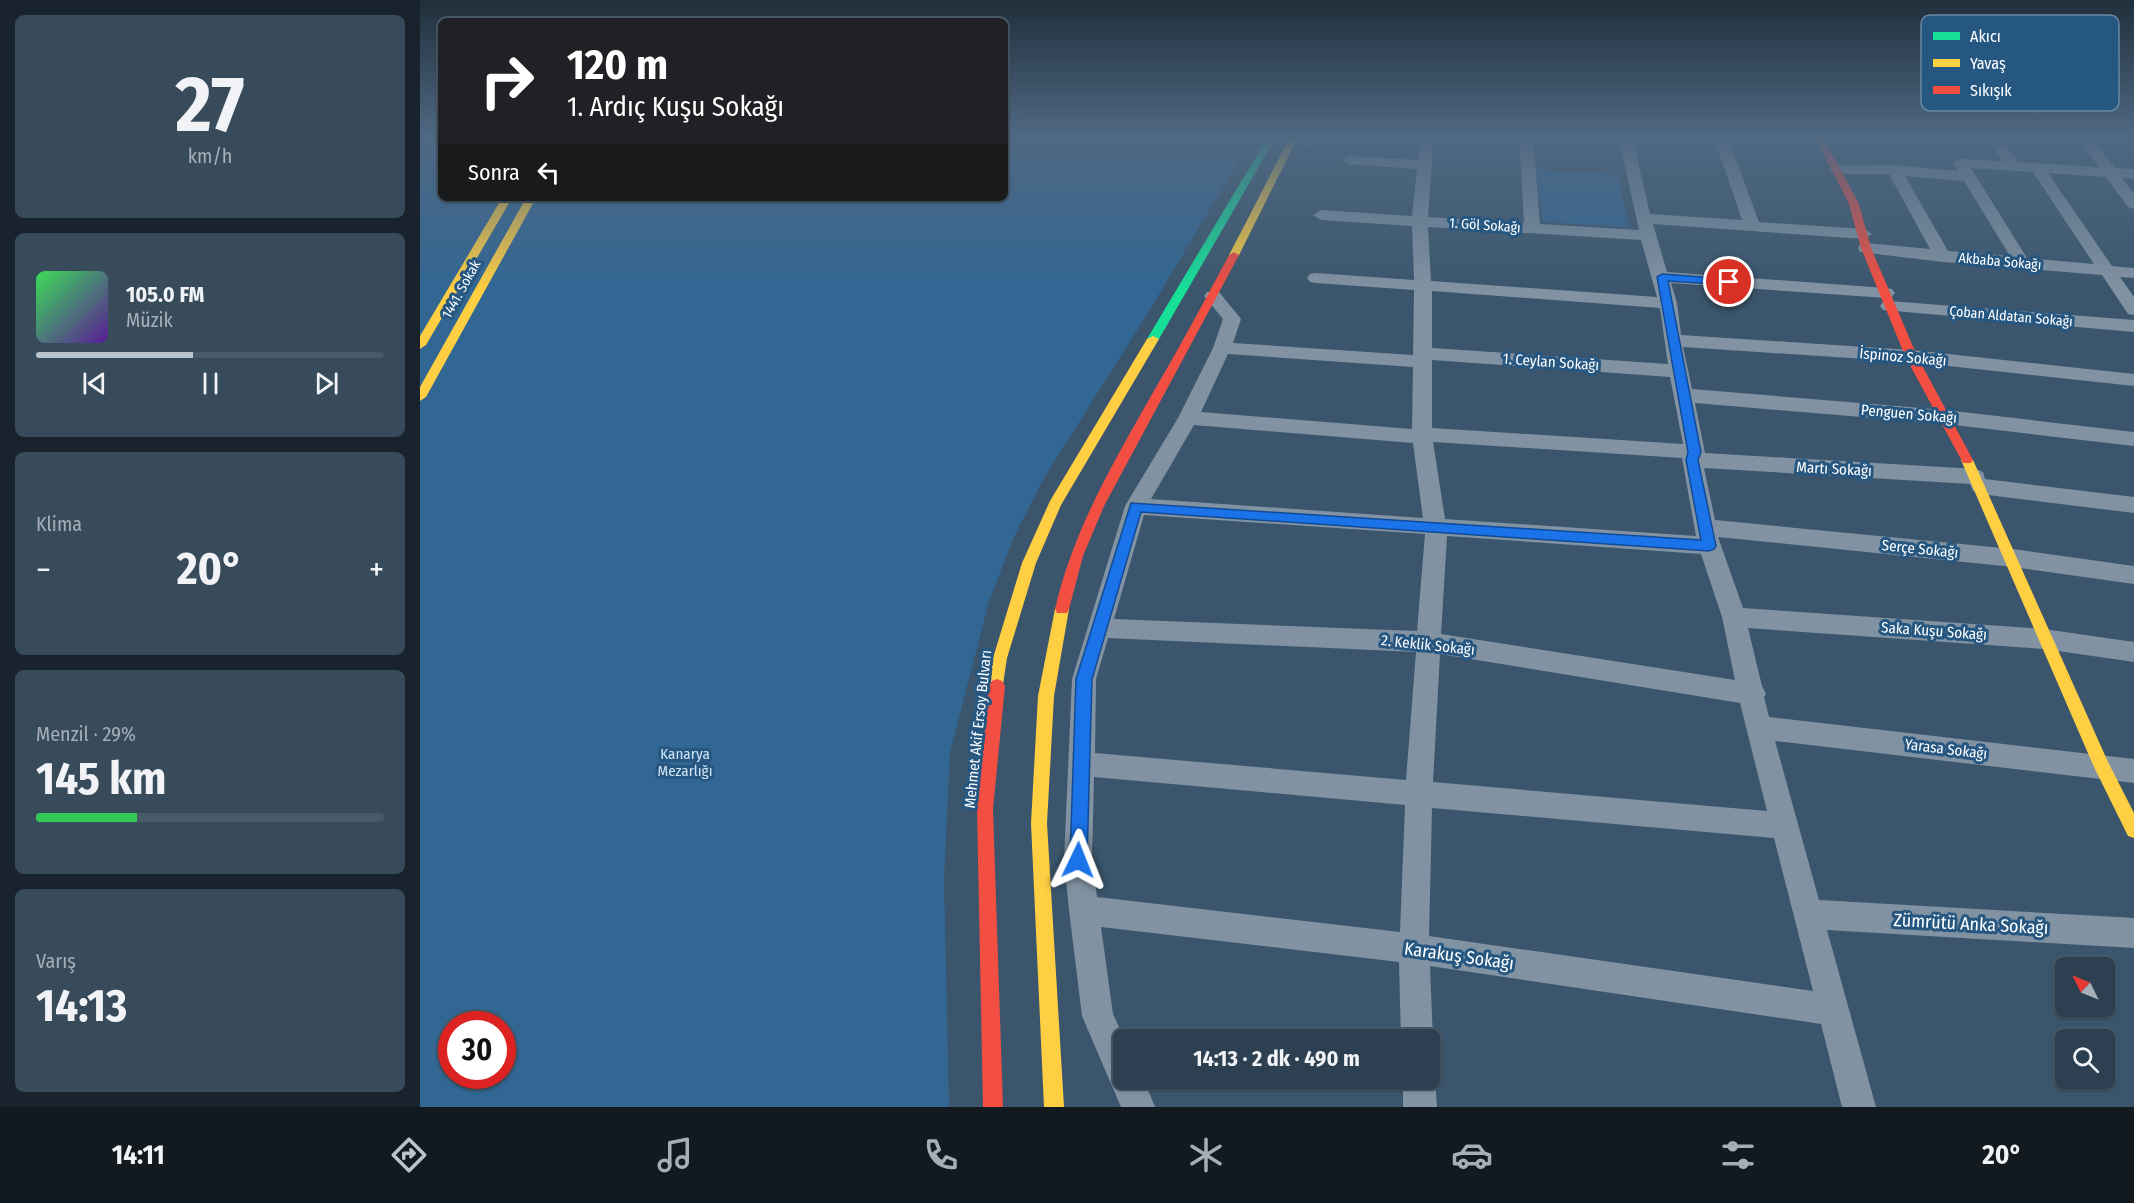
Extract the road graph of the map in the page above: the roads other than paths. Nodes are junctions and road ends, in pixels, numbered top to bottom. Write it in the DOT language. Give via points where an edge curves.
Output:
graph roads {
  1 [pos="1242,187"];
  2 [pos="1269,187"];
  3 [pos="1422,187"];
  4 [pos="1529,187"];
  5 [pos="1638,187"];
  6 [pos="1738,187"];
  7 [pos="1844,187"];
  8 [pos="1903,187"];
  9 [pos="1975,187"];
  10 [pos="2050,187"];
  11 [pos="2120,187"];
  12 [pos="505,201"];
  13 [pos="529,201"];
  14 [pos="2134,204"];
  15 [pos="1321,215"];
  16 [pos="1420,221"];
  17 [pos="1752,225"];
  18 [pos="1646,227"];
  19 [pos="1532,228"];
  20 [pos="1865,241"];
  21 [pos="1943,257"];
  22 [pos="2022,263"];
  23 [pos="2107,270"];
  24 [pos="2134,273"];
  25 [pos="1662,277"];
  26 [pos="1316,278"];
  27 [pos="1423,286"];
  28 [pos="1213,296"];
  29 [pos="1887,300"];
  30 [pos="1668,303"];
  31 [pos="2134,310"];
  32 [pos="2134,326"];
  33 [pos="1672,340"];
  34 [pos="420,345"];
  35 [pos="1222,348"];
  36 [pos="1911,356"];
  37 [pos="1422,357"];
  38 [pos="1679,371"];
  39 [pos="2134,380"];
  40 [pos="1683,395"];
  41 [pos="420,397"];
  42 [pos="1945,417"];
  43 [pos="1188,418"];
  44 [pos="1423,435"];
  45 [pos="2134,439"];
  46 [pos="1693,456"];
  47 [pos="1978,481"];
  48 [pos="1136,506"];
  49 [pos="2134,506"];
  50 [pos="1436,529"];
  51 [pos="1707,536"];
  52 [pos="2013,558"];
  53 [pos="2134,575"];
  54 [pos="1734,617"];
  55 [pos="1101,628"];
  56 [pos="2044,639"];
  57 [pos="1428,642"];
  58 [pos="2134,652"];
  59 [pos="1753,694"];
  60 [pos="1758,727"];
  61 [pos="1081,764"];
  62 [pos="2102,767"];
  63 [pos="2134,771"];
  64 [pos="1419,794"];
  65 [pos="1785,826"];
  66 [pos="2134,830"];
  67 [pos="1084,910"];
  68 [pos="1808,914"];
  69 [pos="2134,933"];
  70 [pos="1414,949"];
  71 [pos="1833,1010"];
  72 [pos="1418,1029"];
  73 [pos="1113,1049"];
  74 [pos="1131,1089"];
  75 [pos="1419,1089"];
  76 [pos="993,1107"];
  77 [pos="1054,1107"];
  78 [pos="1138,1107"];
  79 [pos="1420,1107"];
  80 [pos="1859,1107"];
  1 -- 76 [label="main road, Mehmet Akif Ersoy Bulvarı" via="1055,504 1029,563 1000,658 985,809"];
  2 -- 28 [label="main road"];
  3 -- 16 [label="street"];
  4 -- 19 [label="street"];
  5 -- 18 [label="street"];
  6 -- 17 [label="street"];
  7 -- 20 [label="main road"];
  8 -- 21 [label="street"];
  9 -- 22 [label="street"];
  10 -- 23 [label="street"];
  11 -- 14 [label="street"];
  12 -- 34 [label="main road, 1441. Sokak"];
  13 -- 41 [label="main road, 1441. Sokak"];
  15 -- 16 [label="street, 1. Göl Sokağı"];
  16 -- 19 [label="street, 1. Göl Sokağı"];
  16 -- 27 [label="street"];
  17 -- 18 [label="street, Akbaba Sokağı"];
  17 -- 20 [label="street, Akbaba Sokağı"];
  18 -- 19 [label="street, 1. Göl Sokağı"];
  18 -- 25 [label="street"];
  20 -- 21 [label="street, Akbaba Sokağı"];
  20 -- 29 [label="main road"];
  21 -- 22 [label="street, Akbaba Sokağı"];
  22 -- 23 [label="street, Akbaba Sokağı"];
  23 -- 24 [label="street, Akbaba Sokağı"];
  23 -- 31 [label="street"];
  25 -- 29 [label="street, Çoban Aldatan Sokağı"];
  25 -- 30 [label="street"];
  26 -- 27 [label="street"];
  27 -- 30 [label="street"];
  27 -- 37 [label="street"];
  28 -- 35 [label="street" via="1232,319"];
  28 -- 77 [label="main road" via="1096,504 1066,585 1046,696 1039,823"];
  29 -- 32 [label="street, Çoban Aldatan Sokağı"];
  29 -- 36 [label="main road"];
  30 -- 33 [label="street"];
  33 -- 36 [label="street, İspinoz Sokağı"];
  33 -- 38 [label="street"];
  35 -- 37 [label="street, 1. Ceylan Sokağı"];
  35 -- 43 [label="street"];
  36 -- 39 [label="street, İspinoz Sokağı"];
  36 -- 42 [label="main road"];
  37 -- 38 [label="street, 1. Ceylan Sokağı"];
  37 -- 44 [label="street"];
  38 -- 40 [label="street"];
  40 -- 42 [label="street, Penguen Sokağı"];
  40 -- 46 [label="street"];
  42 -- 45 [label="street, Penguen Sokağı"];
  42 -- 47 [label="main road"];
  43 -- 44 [label="street, Martı Sokağı"];
  43 -- 48 [label="street"];
  44 -- 46 [label="street, Martı Sokağı"];
  44 -- 50 [label="street"];
  46 -- 47 [label="street, Martı Sokağı"];
  46 -- 51 [label="street"];
  47 -- 49 [label="street, Martı Sokağı"];
  47 -- 52 [label="main road"];
  48 -- 50 [label="street, Serçe Sokağı"];
  48 -- 55 [label="street"];
  50 -- 51 [label="street, Serçe Sokağı"];
  50 -- 57 [label="street"];
  51 -- 52 [label="street, Serçe Sokağı"];
  51 -- 54 [label="street"];
  52 -- 53 [label="street, Serçe Sokağı"];
  52 -- 56 [label="main road"];
  54 -- 56 [label="street, Saka Kuşu Sokağı"];
  54 -- 59 [label="street"];
  55 -- 57 [label="street, 2. Keklik Sokağı"];
  55 -- 61 [label="street" via="1084,679"];
  56 -- 58 [label="street, Saka Kuşu Sokağı"];
  56 -- 62 [label="main road"];
  57 -- 59 [label="street, 2. Keklik Sokağı"];
  57 -- 64 [label="street"];
  59 -- 60 [label="street"];
  60 -- 62 [label="street, Yarasa Sokağı"];
  60 -- 65 [label="street"];
  61 -- 64 [label="street"];
  61 -- 67 [label="street" via="1078,860"];
  62 -- 63 [label="street, Yarasa Sokağı"];
  62 -- 66 [label="main road"];
  64 -- 65 [label="street"];
  64 -- 70 [label="street"];
  65 -- 68 [label="street"];
  67 -- 70 [label="street, Karakuş Sokağı"];
  67 -- 73 [label="street" via="1098,1016"];
  68 -- 69 [label="street, Zümrütü Anka Sokağı"];
  68 -- 71 [label="street"];
  70 -- 71 [label="street, Karakuş Sokağı"];
  70 -- 72 [label="street"];
  71 -- 80 [label="street"];
  74 -- 78 [label="street"];
  75 -- 79 [label="street"];
}
